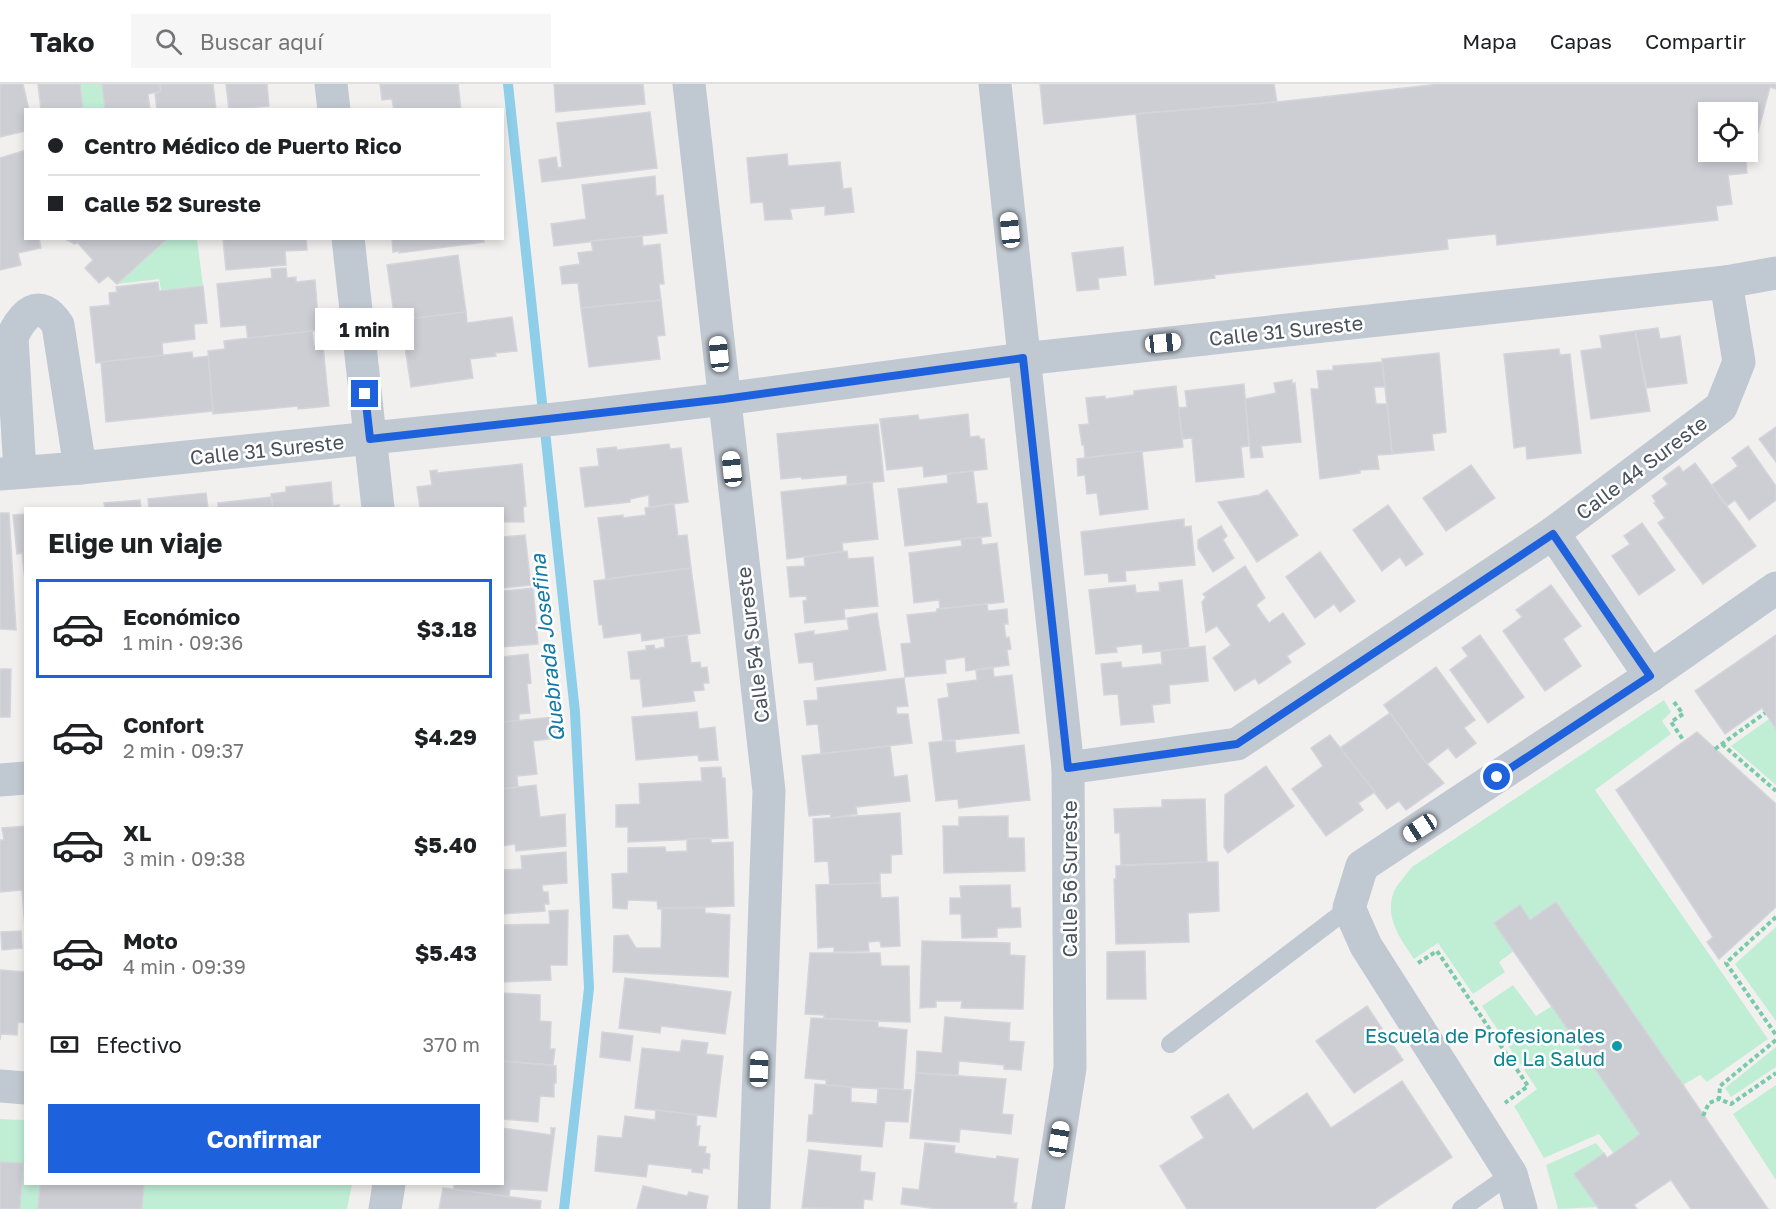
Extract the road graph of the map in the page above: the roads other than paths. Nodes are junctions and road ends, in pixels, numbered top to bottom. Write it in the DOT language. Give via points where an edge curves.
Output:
graph roads {
  1 [pos="331,84"];
  2 [pos="689,84"];
  3 [pos="995,84"];
  4 [pos="334,108"];
  5 [pos="348,240"];
  6 [pos="1776,273"];
  7 [pos="1726,282"];
  8 [pos="1023,358"];
  9 [pos="724,399"];
  10 [pos="370,439"];
  11 [pos="80,468"];
  12 [pos="10,473"];
  13 [pos="378,507"];
  14 [pos="1553,534"];
  15 [pos="1776,588"];
  16 [pos="1660,687"];
  17 [pos="1068,768"];
  18 [pos="24,778"];
  19 [pos="0,780"];
  20 [pos="1348,908"];
  21 [pos="1170,1044"];
  22 [pos="0,1086"];
  23 [pos="24,1088"];
  24 [pos="1511,1174"];
  25 [pos="389,1185"];
  26 [pos="385,1209"];
  27 [pos="754,1209"];
  28 [pos="1048,1209"];
  29 [pos="1461,1209"];
  30 [pos="1521,1209"];
  1 -- 4 [label="street"];
  2 -- 9 [label="street, Calle 54 Sureste"];
  3 -- 8 [label="street, Calle 56 Sureste"];
  5 -- 10 [label="street"];
  6 -- 7 [label="street, Calle 31 Sureste"];
  7 -- 8 [label="street, Calle 31 Sureste"];
  7 -- 14 [label="street, Calle 44 Sureste" via="1739,362 1721,406"];
  8 -- 9 [label="street, Calle 31 Sureste"];
  8 -- 17 [label="street, Calle 56 Sureste"];
  9 -- 10 [label="street, Calle 31 Sureste"];
  9 -- 27 [label="street, Calle 54 Sureste" via="769,791"];
  10 -- 11 [label="street, Calle 31 Sureste"];
  10 -- 13 [label="street"];
  11 -- 12 [label="street, Calle 31 Sureste"];
  11 -- 12 [label="street, Calle 31 Sureste" via="58,325 41,310 30,311 20,320 12,337"];
  14 -- 16 [label="street"];
  14 -- 17 [label="street, Calle 44 Sureste" via="1237,744"];
  15 -- 16 [label="street"];
  16 -- 20 [label="street" via="1362,866"];
  17 -- 28 [label="street, Calle 56 Sureste" via="1070,1068"];
  18 -- 19 [label="street"];
  20 -- 21 [label="lane"];
  20 -- 24 [label="street" via="1366,946"];
  22 -- 23 [label="street"];
  24 -- 29 [label="lane"];
  24 -- 30 [label="street"];
  25 -- 26 [label="street"];
}
